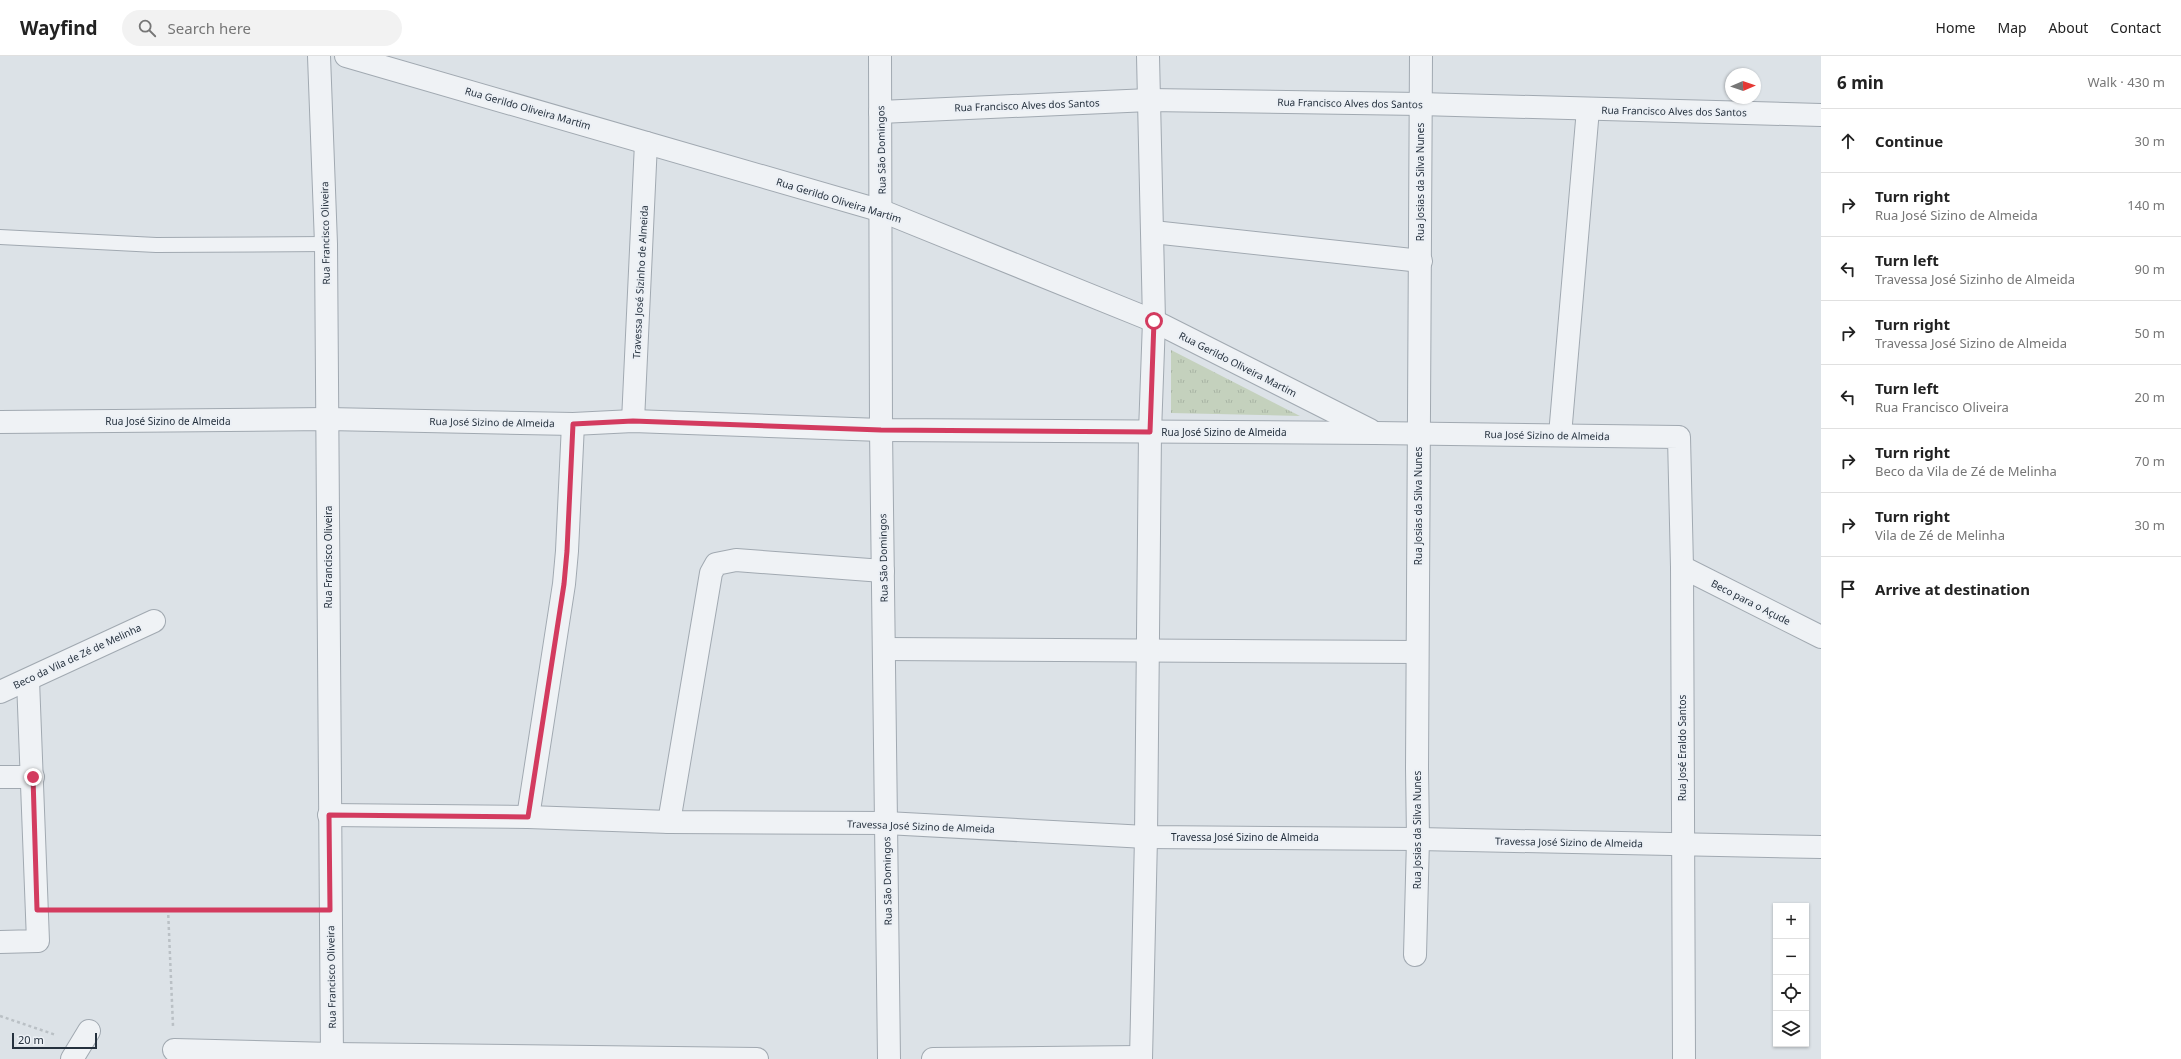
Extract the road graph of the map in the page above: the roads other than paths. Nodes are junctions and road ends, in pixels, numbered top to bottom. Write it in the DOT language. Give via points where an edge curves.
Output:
graph roads {
  1 [pos="319,56"];
  2 [pos="346,56"];
  3 [pos="880,56"];
  4 [pos="1148,56"];
  5 [pos="1421,56"];
  6 [pos="1149,100"];
  7 [pos="1420,104"];
  8 [pos="1588,109"];
  9 [pos="880,112"];
  10 [pos="1821,115"];
  11 [pos="646,143"];
  12 [pos="882,212"];
  13 [pos="1153,232"];
  14 [pos="0,237"];
  15 [pos="326,244"];
  16 [pos="1420,261"];
  17 [pos="1154,321"];
  18 [pos="328,419"];
  19 [pos="633,421"];
  20 [pos="0,422"];
  21 [pos="573,424"];
  22 [pos="881,430"];
  23 [pos="1150,432"];
  24 [pos="1375,432"];
  25 [pos="1419,433"];
  26 [pos="1560,435"];
  27 [pos="1679,437"];
  28 [pos="1682,567"];
  29 [pos="883,571"];
  30 [pos="154,620"];
  31 [pos="1821,638"];
  32 [pos="885,649"];
  33 [pos="1148,650"];
  34 [pos="1417,652"];
  35 [pos="28,680"];
  36 [pos="0,692"];
  37 [pos="0,777"];
  38 [pos="33,777"];
  39 [pos="329,815"];
  40 [pos="528,817"];
  41 [pos="669,822"];
  42 [pos="886,824"];
  43 [pos="1146,837"];
  44 [pos="1418,839"];
  45 [pos="1682,845"];
  46 [pos="1821,847"];
  47 [pos="0,942"];
  48 [pos="1415,955"];
  49 [pos="174,1050"];
  50 [pos="332,1057"];
  51 [pos="1141,1058"];
  52 [pos="757,1059"];
  53 [pos="889,1059"];
  54 [pos="933,1059"];
  55 [pos="1684,1059"];
  1 -- 15 [label="street, Rua Francisco Oliveira"];
  2 -- 11 [label="street, Rua Gerildo Oliveira Martim"];
  3 -- 9 [label="street, Rua São Domingos"];
  4 -- 6 [label="street"];
  5 -- 7 [label="street, Rua Josias da Silva Nunes"];
  6 -- 7 [label="street, Rua Francisco Alves dos Santos"];
  6 -- 9 [label="street, Rua Francisco Alves dos Santos"];
  6 -- 13 [label="street"];
  7 -- 8 [label="street, Rua Francisco Alves dos Santos"];
  7 -- 16 [label="street, Rua Josias da Silva Nunes"];
  8 -- 10 [label="street, Rua Francisco Alves dos Santos"];
  8 -- 26 [label="street"];
  9 -- 12 [label="street, Rua São Domingos"];
  11 -- 12 [label="street, Rua Gerildo Oliveira Martim"];
  11 -- 19 [label="street, Travessa José Sizinho de Almeida"];
  12 -- 17 [label="street, Rua Gerildo Oliveira Martim"];
  12 -- 22 [label="street, Rua São Domingos"];
  13 -- 16 [label="street"];
  13 -- 17 [label="street"];
  14 -- 15 [label="lane" via="156,245"];
  15 -- 18 [label="street, Rua Francisco Oliveira"];
  16 -- 25 [label="street, Rua Josias da Silva Nunes"];
  17 -- 23 [label="street"];
  17 -- 24 [label="street, Rua Gerildo Oliveira Martim"];
  18 -- 20 [label="street, Rua José Sizino de Almeida"];
  18 -- 21 [label="street, Rua José Sizino de Almeida"];
  18 -- 39 [label="street, Rua Francisco Oliveira"];
  19 -- 21 [label="street, Rua José Sizino de Almeida"];
  19 -- 22 [label="street, Rua José Sizino de Almeida"];
  21 -- 40 [label="street" via="564,584"];
  22 -- 23 [label="street, Rua José Sizino de Almeida"];
  22 -- 29 [label="street, Rua São Domingos"];
  23 -- 24 [label="street, Rua José Sizino de Almeida"];
  23 -- 33 [label="street"];
  24 -- 25 [label="street, Rua José Sizino de Almeida"];
  25 -- 26 [label="street, Rua José Sizino de Almeida"];
  25 -- 34 [label="street, Rua Josias da Silva Nunes"];
  26 -- 27 [label="street, Rua José Sizino de Almeida"];
  27 -- 28 [label="street, Rua José Eraldo Santos"];
  28 -- 31 [label="street, Beco para o Açude"];
  28 -- 45 [label="street, Rua José Eraldo Santos"];
  29 -- 32 [label="street, Rua São Domingos"];
  29 -- 41 [label="street" via="736,560 716,564 711,573"];
  30 -- 35 [label="street, Beco da Vila de Zé de Melinha"];
  32 -- 33 [label="street"];
  32 -- 42 [label="street, Rua São Domingos"];
  33 -- 34 [label="street"];
  33 -- 43 [label="street"];
  34 -- 44 [label="street, Rua Josias da Silva Nunes"];
  35 -- 36 [label="street, Beco da Vila de Zé de Melinha"];
  35 -- 38 [label="street"];
  37 -- 38 [label="street"];
  38 -- 47 [label="street" via="38,941"];
  39 -- 40 [label="street, Travessa José Sizino de Almeida"];
  39 -- 50 [label="street, Rua Francisco Oliveira"];
  40 -- 41 [label="street, Travessa José Sizino de Almeida"];
  41 -- 42 [label="street, Travessa José Sizino de Almeida"];
  42 -- 43 [label="street, Travessa José Sizino de Almeida"];
  42 -- 53 [label="street, Rua São Domingos"];
  43 -- 44 [label="street, Travessa José Sizino de Almeida"];
  43 -- 51 [label="street"];
  44 -- 45 [label="street, Travessa José Sizino de Almeida"];
  44 -- 48 [label="street, Rua Josias da Silva Nunes"];
  45 -- 46 [label="street, Travessa José Sizino de Almeida"];
  45 -- 55 [label="street, Rua José Eraldo Santos"];
  49 -- 50 [label="street"];
  50 -- 52 [label="street"];
  51 -- 54 [label="street"];
}
